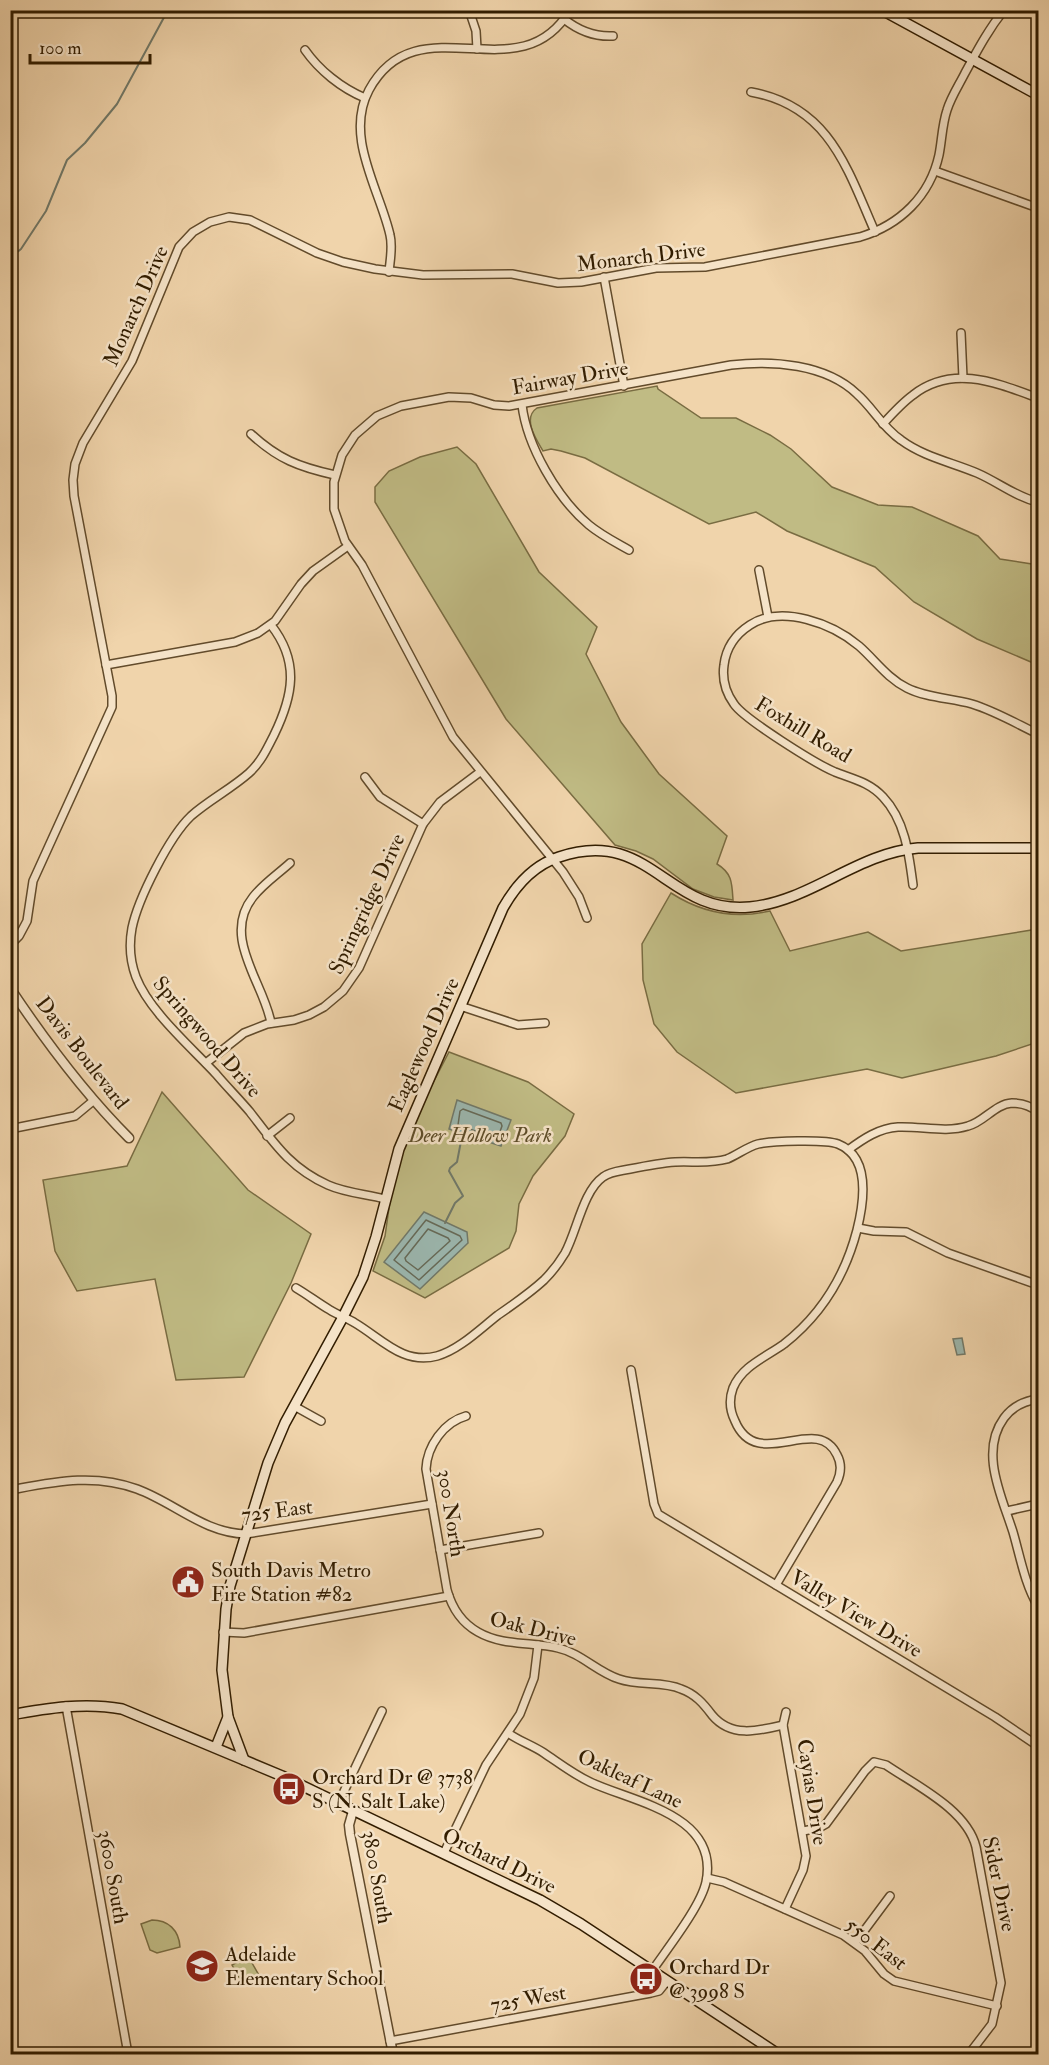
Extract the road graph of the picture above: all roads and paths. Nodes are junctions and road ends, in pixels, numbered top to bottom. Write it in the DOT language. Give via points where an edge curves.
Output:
graph roads {
  1 [pos="469,10"];
  2 [pos="570,10"];
  3 [pos="882,10"];
  4 [pos="1004,10"];
  5 [pos="564,19"];
  6 [pos="613,36"];
  7 [pos="477,49"];
  8 [pos="305,50"];
  9 [pos="973,60"];
  10 [pos="751,92"];
  11 [pos="1038,95"];
  12 [pos="365,98"];
  13 [pos="935,171"];
  14 [pos="1038,208"];
  15 [pos="875,232"];
  16 [pos="389,272"];
  17 [pos="604,278"];
  18 [pos="961,333"];
  19 [pos="963,378"];
  20 [pos="624,386"];
  21 [pos="1038,398"];
  22 [pos="522,405"];
  23 [pos="882,424"];
  24 [pos="250,434"];
  25 [pos="335,475"];
  26 [pos="1038,502"];
  27 [pos="348,546"];
  28 [pos="628,550"];
  29 [pos="759,570"];
  30 [pos="768,617"];
  31 [pos="271,625"];
  32 [pos="106,665"];
  33 [pos="1038,734"];
  34 [pos="480,772"];
  35 [pos="365,777"];
  36 [pos="423,824"];
  37 [pos="1038,848"];
  38 [pos="907,849"];
  39 [pos="552,859"];
  40 [pos="290,863"];
  41 [pos="913,885"];
  42 [pos="587,918"];
  43 [pos="10,945"];
  44 [pos="10,988"];
  45 [pos="460,1006"];
  46 [pos="271,1023"];
  47 [pos="545,1023"];
  48 [pos="206,1063"];
  49 [pos="93,1101"];
  50 [pos="1038,1112"];
  51 [pos="290,1118"];
  52 [pos="10,1129"];
  53 [pos="267,1136"];
  54 [pos="129,1138"];
  55 [pos="848,1150"];
  56 [pos="385,1199"];
  57 [pos="858,1228"];
  58 [pos="1038,1285"];
  59 [pos="297,1288"];
  60 [pos="343,1317"];
  61 [pos="631,1370"];
  62 [pos="1038,1399"];
  63 [pos="294,1406"];
  64 [pos="466,1416"];
  65 [pos="321,1421"];
  66 [pos="10,1490"];
  67 [pos="432,1504"];
  68 [pos="1038,1504"];
  69 [pos="1006,1511"];
  70 [pos="539,1533"];
  71 [pos="246,1534"];
  72 [pos="440,1550"];
  73 [pos="776,1585"];
  74 [pos="449,1596"];
  75 [pos="1038,1606"];
  76 [pos="223,1632"];
  77 [pos="538,1644"];
  78 [pos="66,1706"];
  79 [pos="382,1712"];
  80 [pos="786,1712"];
  81 [pos="10,1715"];
  82 [pos="228,1717"];
  83 [pos="783,1725"];
  84 [pos="508,1733"];
  85 [pos="1038,1746"];
  86 [pos="216,1747"];
  87 [pos="244,1760"];
  88 [pos="338,1804"];
  89 [pos="353,1811"];
  90 [pos="803,1831"];
  91 [pos="444,1853"];
  92 [pos="707,1878"];
  93 [pos="890,1896"];
  94 [pos="785,1909"];
  95 [pos="855,1943"];
  96 [pos="652,1971"];
  97 [pos="667,1981"];
  98 [pos="997,2006"];
  99 [pos="390,2041"];
  100 [pos="128,2055"];
  101 [pos="393,2055"];
  102 [pos="778,2055"];
  103 [pos="969,2055"];
  1 -- 7 [label="street"];
  2 -- 5 [label="street"];
  3 -- 9 [label="main road"];
  4 -- 9 [label="street, Monarch Drive"];
  5 -- 6 [label="street" via="590,34"];
  5 -- 7 [label="street" via="546,37 526,46 510,50"];
  7 -- 12 [label="street" via="430,47 403,55 381,73"];
  8 -- 12 [label="street" via="332,78"];
  9 -- 11 [label="main road"];
  9 -- 13 [label="street, Monarch Drive" via="946,113"];
  10 -- 15 [label="street" via="776,97 790,105 832,141"];
  12 -- 16 [label="street" via="361,138 390,237"];
  13 -- 14 [label="street"];
  13 -- 15 [label="street, Monarch Drive" via="909,210"];
  15 -- 17 [label="street, Monarch Drive" via="705,267 663,267"];
  16 -- 17 [label="street, Monarch Drive" via="435,276 512,274 558,283"];
  16 -- 32 [label="street, Monarch Drive" via="324,255 244,219 210,222 183,242 132,361 86,436 75,464 74,496"];
  17 -- 20 [label="street"];
  18 -- 19 [label="street"];
  19 -- 21 [label="street" via="986,380"];
  19 -- 23 [label="street" via="944,380 920,390"];
  20 -- 22 [label="street, Fairway Drive"];
  20 -- 23 [label="street, Fairway Drive" via="741,364 791,366 827,375 850,388"];
  22 -- 25 [label="street, Fairway Drive" via="501,406 456,397 393,408 355,435"];
  22 -- 28 [label="street" via="530,438 566,500 597,531"];
  23 -- 26 [label="street, Fairway Drive" via="917,451"];
  24 -- 25 [label="street" via="287,461"];
  25 -- 27 [label="street, Fairway Drive" via="334,509"];
  27 -- 31 [label="street" via="313,571"];
  27 -- 34 [label="street, Fairway Drive" via="362,565 453,737"];
  29 -- 30 [label="street"];
  30 -- 33 [label="street" via="800,619 831,628 858,645 906,687 971,704"];
  30 -- 38 [label="street, Foxhill Road" via="748,625 730,645 723,670 729,696 740,711 792,745 828,768 875,790 899,819"];
  31 -- 32 [label="street" via="235,642"];
  31 -- 48 [label="street, Springwood Drive" via="284,645 290,669 285,712 255,768 200,808 175,835 159,862 131,930 132,966 143,992"];
  32 -- 43 [label="street, Monarch Drive" via="111,712 33,881 27,921"];
  34 -- 36 [label="street, Springridge Drive" via="440,802"];
  34 -- 39 [label="street, Fairway Drive"];
  35 -- 36 [label="street" via="380,798"];
  36 -- 46 [label="street, Springridge Drive" via="352,981 317,1011"];
  37 -- 38 [label="main road, Eaglewood Drive"];
  38 -- 39 [label="main road, Eaglewood Drive" via="876,857 786,899 749,907 720,905 693,897 644,863 615,852 582,850"];
  38 -- 41 [label="street, Foxhill Road"];
  39 -- 42 [label="street, Fairway Drive" via="579,897"];
  39 -- 45 [label="main road, Eaglewood Drive" via="529,875 509,898"];
  40 -- 46 [label="street" via="252,898 241,923 243,946"];
  44 -- 49 [label="street, Davis Boulevard"];
  45 -- 47 [label="street" via="518,1025"];
  45 -- 56 [label="main road, Eaglewood Drive" via="399,1149"];
  46 -- 48 [label="street, Springridge Drive" via="244,1033"];
  48 -- 53 [label="street, Springwood Drive"];
  49 -- 52 [label="street" via="75,1116"];
  49 -- 54 [label="street, Davis Boulevard"];
  50 -- 55 [label="street" via="1026,1105 1007,1104 965,1127 893,1128 873,1134"];
  51 -- 53 [label="street"];
  53 -- 56 [label="street, Springwood Drive" via="292,1164 319,1181"];
  55 -- 57 [label="street" via="859,1164 862,1176"];
  55 -- 60 [label="street" via="829,1142 763,1143 717,1161 670,1163 609,1173 592,1189 566,1251 550,1273 538,1286 442,1354 429,1358 407,1356"];
  56 -- 60 [label="main road, Eaglewood Drive" via="370,1259"];
  57 -- 58 [label="street" via="906,1232 948,1253"];
  57 -- 73 [label="street" via="841,1275 822,1306 795,1335 746,1369 732,1392 734,1420 750,1439 770,1445 818,1438 832,1447 840,1462 839,1479"];
  59 -- 60 [label="street"];
  60 -- 63 [label="main road, Eaglewood Drive"];
  61 -- 73 [label="street, Valley View Drive" via="657,1511"];
  62 -- 69 [label="street" via="1010,1411 993,1437 992,1461"];
  63 -- 65 [label="street"];
  63 -- 71 [label="main road, Eaglewood Drive" via="273,1450"];
  64 -- 67 [label="street, 300 North" via="447,1425 430,1452 426,1469"];
  66 -- 71 [label="street, 725 East" via="64,1480 114,1481 147,1493 211,1526"];
  67 -- 71 [label="street, 725 East"];
  67 -- 72 [label="street, 300 North"];
  68 -- 69 [label="street"];
  69 -- 75 [label="street"];
  70 -- 72 [label="street"];
  71 -- 76 [label="main road, Eaglewood Drive"];
  72 -- 74 [label="street, 300 North"];
  73 -- 85 [label="street, Valley View Drive"];
  74 -- 76 [label="street" via="244,1633"];
  74 -- 77 [label="street, Oak Drive" via="460,1617 482,1634"];
  76 -- 82 [label="main road, Eaglewood Drive" via="222,1670"];
  77 -- 83 [label="street, Oak Drive" via="571,1652 618,1679 685,1690 731,1729 750,1732"];
  77 -- 84 [label="street" via="532,1685"];
  78 -- 81 [label="main road, Orchard Drive"];
  78 -- 86 [label="main road, Orchard Drive" via="122,1708"];
  78 -- 100 [label="street, 3600 South"];
  79 -- 88 [label="street"];
  80 -- 83 [label="street, Cayias Drive"];
  82 -- 86 [label="main road, Eaglewood Drive"];
  82 -- 87 [label="main road"];
  83 -- 90 [label="street, Cayias Drive"];
  84 -- 91 [label="street" via="481,1774"];
  84 -- 92 [label="street, Oakleaf Lane" via="583,1779 638,1799 684,1823 703,1848"];
  86 -- 87 [label="main road, Orchard Drive"];
  87 -- 88 [label="main road, Orchard Drive"];
  88 -- 89 [label="main road, Orchard Drive"];
  89 -- 91 [label="main road, Orchard Drive"];
  89 -- 99 [label="street, 3800 South" via="350,1834"];
  90 -- 94 [label="street, Cayias Drive" via="806,1861"];
  90 -- 98 [label="street, Sider Drive" via="826,1824 874,1762 886,1765 952,1810 971,1832 1000,1969"];
  91 -- 96 [label="main road, Orchard Drive" via="540,1900"];
  92 -- 94 [label="street, 550 East"];
  92 -- 96 [label="street" via="700,1898"];
  93 -- 95 [label="street"];
  94 -- 95 [label="street, 550 East"];
  95 -- 98 [label="street, 550 East" via="894,1982"];
  96 -- 97 [label="main road, Orchard Drive"];
  97 -- 99 [label="street, 725 West" via="651,1994"];
  97 -- 102 [label="main road, Orchard Drive"];
  98 -- 103 [label="street, Sider Drive" via="990,2028"];
  99 -- 101 [label="street, 3800 South"];
}
